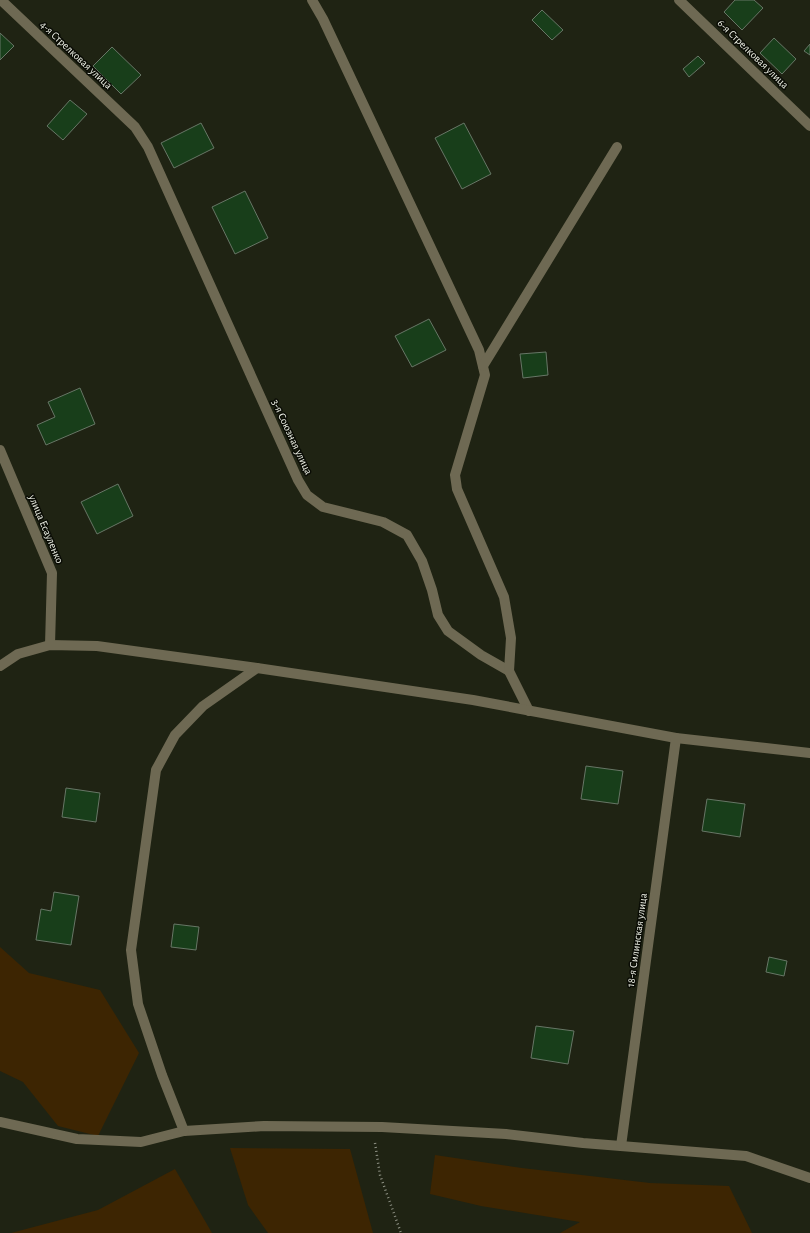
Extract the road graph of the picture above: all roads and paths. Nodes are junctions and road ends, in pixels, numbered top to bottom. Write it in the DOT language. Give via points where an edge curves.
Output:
graph roads {
  1 [pos="1,0"];
  2 [pos="312,0"];
  3 [pos="679,0"];
  4 [pos="810,126"];
  5 [pos="135,127"];
  6 [pos="617,147"];
  7 [pos="483,366"];
  8 [pos="0,450"];
  9 [pos="50,645"];
  10 [pos="0,666"];
  11 [pos="257,668"];
  12 [pos="509,671"];
  13 [pos="529,711"];
  14 [pos="676,738"];
  15 [pos="810,753"];
  16 [pos="0,1122"];
  17 [pos="372,1127"];
  18 [pos="184,1131"];
  19 [pos="621,1146"];
  20 [pos="810,1178"];
  21 [pos="401,1233"];
  1 -- 5 [label="street, 4-я Стрелковая улица"];
  2 -- 7 [label="street" via="479,350"];
  3 -- 4 [label="street, 6-я Стрелковая улица"];
  5 -- 12 [label="street, 3-я Союзная улица" via="148,147 307,495 323,507 383,522 407,536 422,561 438,616 448,631"];
  6 -- 7 [label="street"];
  7 -- 12 [label="street" via="485,375 455,475 457,489 504,597 511,638"];
  8 -- 9 [label="street, улица Есауленко" via="52,574"];
  9 -- 10 [label="street" via="18,654"];
  9 -- 11 [label="street" via="96,646"];
  11 -- 13 [label="street" via="473,700"];
  11 -- 18 [label="street" via="203,706 175,734 156,770 131,950 138,1004"];
  12 -- 13 [label="street"];
  13 -- 14 [label="street"];
  14 -- 15 [label="street"];
  14 -- 19 [label="street, 18-я Силинская улица"];
  16 -- 18 [label="street" via="77,1139 134,1142"];
  17 -- 18 [label="street" via="264,1126"];
  17 -- 19 [label="street" via="506,1134"];
  17 -- 21 [label="path" via="380,1175"];
  19 -- 20 [label="street" via="746,1156"];
}
